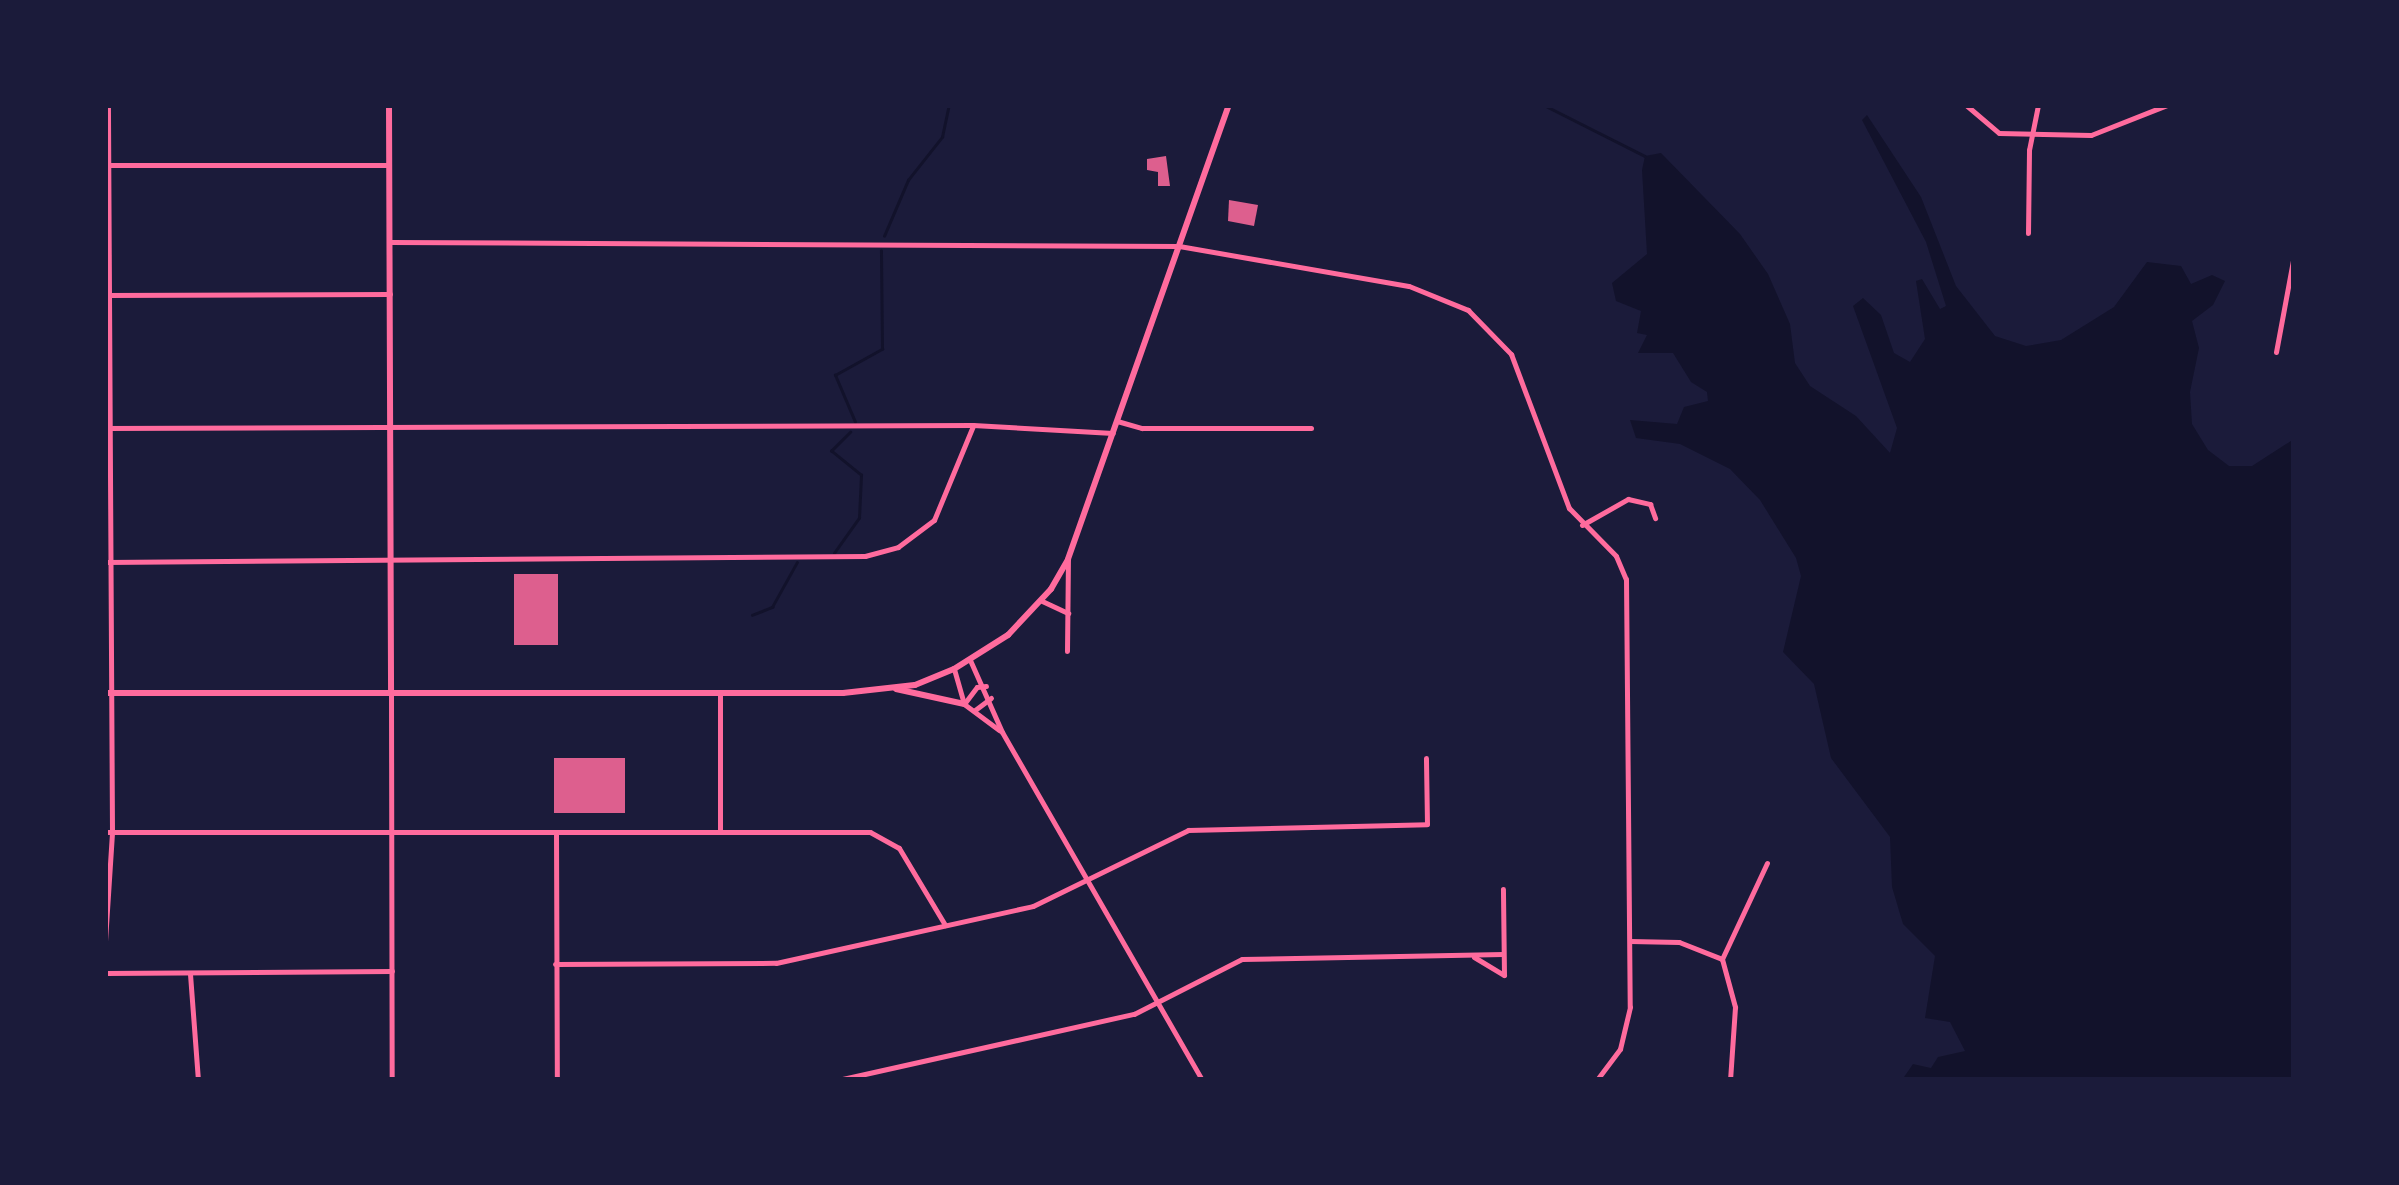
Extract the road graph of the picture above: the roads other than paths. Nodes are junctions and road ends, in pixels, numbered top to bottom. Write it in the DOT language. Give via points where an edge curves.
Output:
graph roads {
  1 [pos="108,105"];
  2 [pos="389,105"];
  3 [pos="1229,105"];
  4 [pos="1966,105"];
  5 [pos="2038,105"];
  6 [pos="2168,105"];
  7 [pos="2033,134"];
  8 [pos="106,165"];
  9 [pos="390,165"];
  10 [pos="2028,234"];
  11 [pos="390,242"];
  12 [pos="1178,246"];
  13 [pos="2294,255"];
  14 [pos="390,294"];
  15 [pos="107,295"];
  16 [pos="2276,352"];
  17 [pos="1117,421"];
  18 [pos="973,425"];
  19 [pos="107,428"];
  20 [pos="390,428"];
  21 [pos="1311,428"];
  22 [pos="1113,433"];
  23 [pos="1655,518"];
  24 [pos="1582,525"];
  25 [pos="1068,559"];
  26 [pos="390,560"];
  27 [pos="108,562"];
  28 [pos="1042,600"];
  29 [pos="1068,613"];
  30 [pos="1067,651"];
  31 [pos="970,660"];
  32 [pos="954,669"];
  33 [pos="986,686"];
  34 [pos="895,689"];
  35 [pos="391,692"];
  36 [pos="720,692"];
  37 [pos="108,693"];
  38 [pos="991,698"];
  39 [pos="964,704"];
  40 [pos="975,710"];
  41 [pos="1002,732"];
  42 [pos="1426,758"];
  43 [pos="108,832"];
  44 [pos="391,832"];
  45 [pos="556,832"];
  46 [pos="720,832"];
  47 [pos="1766,863"];
  48 [pos="1087,880"];
  49 [pos="1504,889"];
  50 [pos="945,925"];
  51 [pos="105,940"];
  52 [pos="1630,941"];
  53 [pos="1503,954"];
  54 [pos="1472,955"];
  55 [pos="1722,958"];
  56 [pos="555,964"];
  57 [pos="105,972"];
  58 [pos="190,972"];
  59 [pos="392,972"];
  60 [pos="1156,1002"];
  61 [pos="198,1080"];
  62 [pos="392,1080"];
  63 [pos="558,1080"];
  64 [pos="838,1080"];
  65 [pos="1202,1080"];
  66 [pos="1598,1080"];
  67 [pos="1730,1080"];
  1 -- 8 [label="street"];
  2 -- 9 [label="main road"];
  3 -- 12 [label="main road"];
  4 -- 7 [label="street" via="1994,132"];
  5 -- 7 [label="street"];
  6 -- 7 [label="street" via="2102,134"];
  7 -- 10 [label="street"];
  8 -- 9 [label="street"];
  8 -- 15 [label="street"];
  9 -- 11 [label="main road"];
  11 -- 12 [label="street"];
  11 -- 14 [label="main road"];
  12 -- 17 [label="main road"];
  12 -- 24 [label="street" via="1410,286 1468,310 1498,337 1522,373 1563,495"];
  13 -- 16 [label="street"];
  14 -- 15 [label="street"];
  14 -- 20 [label="main road"];
  15 -- 19 [label="street"];
  17 -- 21 [label="street" via="1142,428"];
  17 -- 22 [label="main road"];
  18 -- 20 [label="street"];
  18 -- 22 [label="street"];
  18 -- 26 [label="street" via="940,513 914,538 880,554"];
  19 -- 20 [label="street"];
  19 -- 27 [label="street"];
  20 -- 26 [label="main road"];
  22 -- 25 [label="main road"];
  23 -- 24 [label="street" via="1650,504 1628,499"];
  24 -- 52 [label="street" via="1616,556 1626,579"];
  25 -- 28 [label="main road"];
  25 -- 29 [label="street"];
  26 -- 27 [label="street"];
  26 -- 35 [label="main road"];
  27 -- 37 [label="street"];
  28 -- 29 [label="street"];
  28 -- 31 [label="main road" via="1008,636"];
  29 -- 30 [label="street"];
  31 -- 32 [label="main road"];
  31 -- 33 [label="street"];
  32 -- 34 [label="main road"];
  32 -- 39 [label="street"];
  33 -- 38 [label="street"];
  33 -- 39 [label="street" via="977,686"];
  34 -- 36 [label="main road"];
  34 -- 39 [label="main road"];
  35 -- 36 [label="main road"];
  35 -- 37 [label="main road"];
  35 -- 44 [label="street"];
  36 -- 46 [label="street"];
  37 -- 43 [label="street"];
  38 -- 40 [label="street"];
  38 -- 41 [label="street"];
  39 -- 40 [label="street"];
  40 -- 41 [label="street"];
  41 -- 48 [label="street"];
  42 -- 48 [label="street" via="1426,824 1200,827 1160,840"];
  43 -- 44 [label="street"];
  43 -- 51 [label="street"];
  44 -- 45 [label="street"];
  44 -- 59 [label="street"];
  45 -- 46 [label="street"];
  45 -- 56 [label="street"];
  46 -- 50 [label="street" via="877,834 906,856"];
  47 -- 55 [label="street"];
  48 -- 50 [label="street" via="1033,906"];
  48 -- 60 [label="street"];
  49 -- 53 [label="street"];
  50 -- 56 [label="street" via="776,962"];
  52 -- 55 [label="street" via="1679,942"];
  52 -- 66 [label="street" via="1626,1030"];
  53 -- 54 [label="street"];
  53 -- 54 [label="street" via="1500,978"];
  54 -- 60 [label="street" via="1242,958"];
  55 -- 67 [label="street" via="1734,1007"];
  56 -- 63 [label="street"];
  57 -- 58 [label="street"];
  58 -- 59 [label="street"];
  58 -- 61 [label="street"];
  59 -- 62 [label="street"];
  60 -- 64 [label="street" via="1134,1014"];
  60 -- 65 [label="street"];
}
